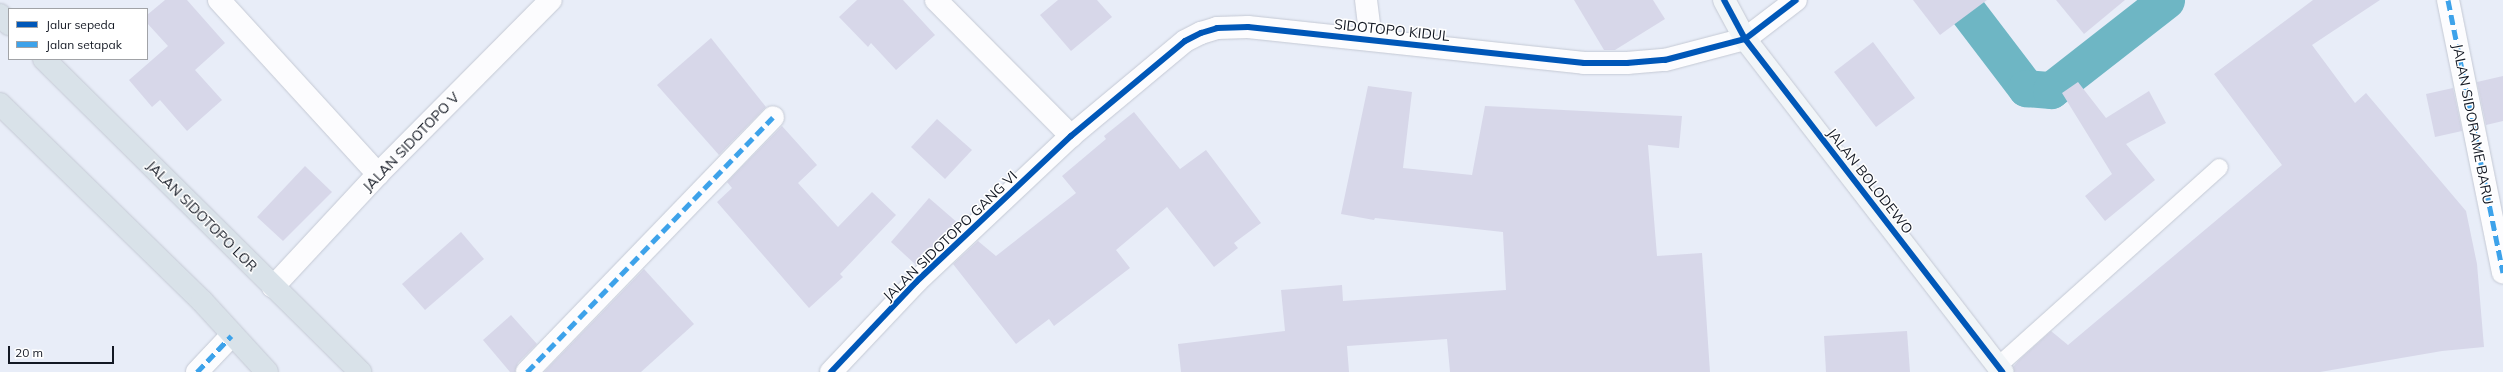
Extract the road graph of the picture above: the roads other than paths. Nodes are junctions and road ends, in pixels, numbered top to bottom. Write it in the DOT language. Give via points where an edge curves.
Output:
graph roads {
  1 [pos="219,0"];
  2 [pos="551,0"];
  3 [pos="936,0"];
  4 [pos="1366,0"];
  5 [pos="1724,0"];
  6 [pos="1796,0"];
  7 [pos="2448,0"];
  8 [pos="0,15"];
  9 [pos="8,23"];
  10 [pos="1745,39"];
  11 [pos="1371,40"];
  12 [pos="45,60"];
  13 [pos="0,104"];
  14 [pos="773,117"];
  15 [pos="1071,136"];
  16 [pos="2219,167"];
  17 [pos="378,174"];
  18 [pos="2503,272"];
  19 [pos="272,287"];
  20 [pos="231,336"];
  21 [pos="2000,369"];
  22 [pos="197,372"];
  23 [pos="268,372"];
  24 [pos="360,372"];
  25 [pos="526,372"];
  26 [pos="831,372"];
  1 -- 17 [label="street"];
  2 -- 17 [label="street, JALAN SIDOTOPO V"];
  3 -- 15 [label="street"];
  4 -- 11 [label="street"];
  5 -- 10 [label="street, JALAN BOLODEWO"];
  6 -- 10 [label="street"];
  7 -- 18 [label="street, JALAN SIDORAME BARU"];
  8 -- 9 [label="highway"];
  10 -- 11 [label="street, SIDOTOPO KIDUL" via="1664,60 1584,63"];
  10 -- 21 [label="street, JALAN BOLODEWO"];
  11 -- 15 [label="street, SIDOTOPO KIDUL" via="1248,27 1224,27 1201,33 1185,42"];
  12 -- 19 [label="highway, JALAN SIDOTOPO LOR"];
  13 -- 20 [label="highway" via="202,301"];
  14 -- 25 [label="street"];
  15 -- 26 [label="street, JALAN SIDOTOPO GANG VI" via="916,282"];
  16 -- 21 [label="lane"];
  17 -- 19 [label="street, JALAN SIDOTOPO V"];
  19 -- 24 [label="highway, JALAN SIDOTOPO LOR"];
  20 -- 22 [label="street"];
  20 -- 23 [label="highway"];
}
